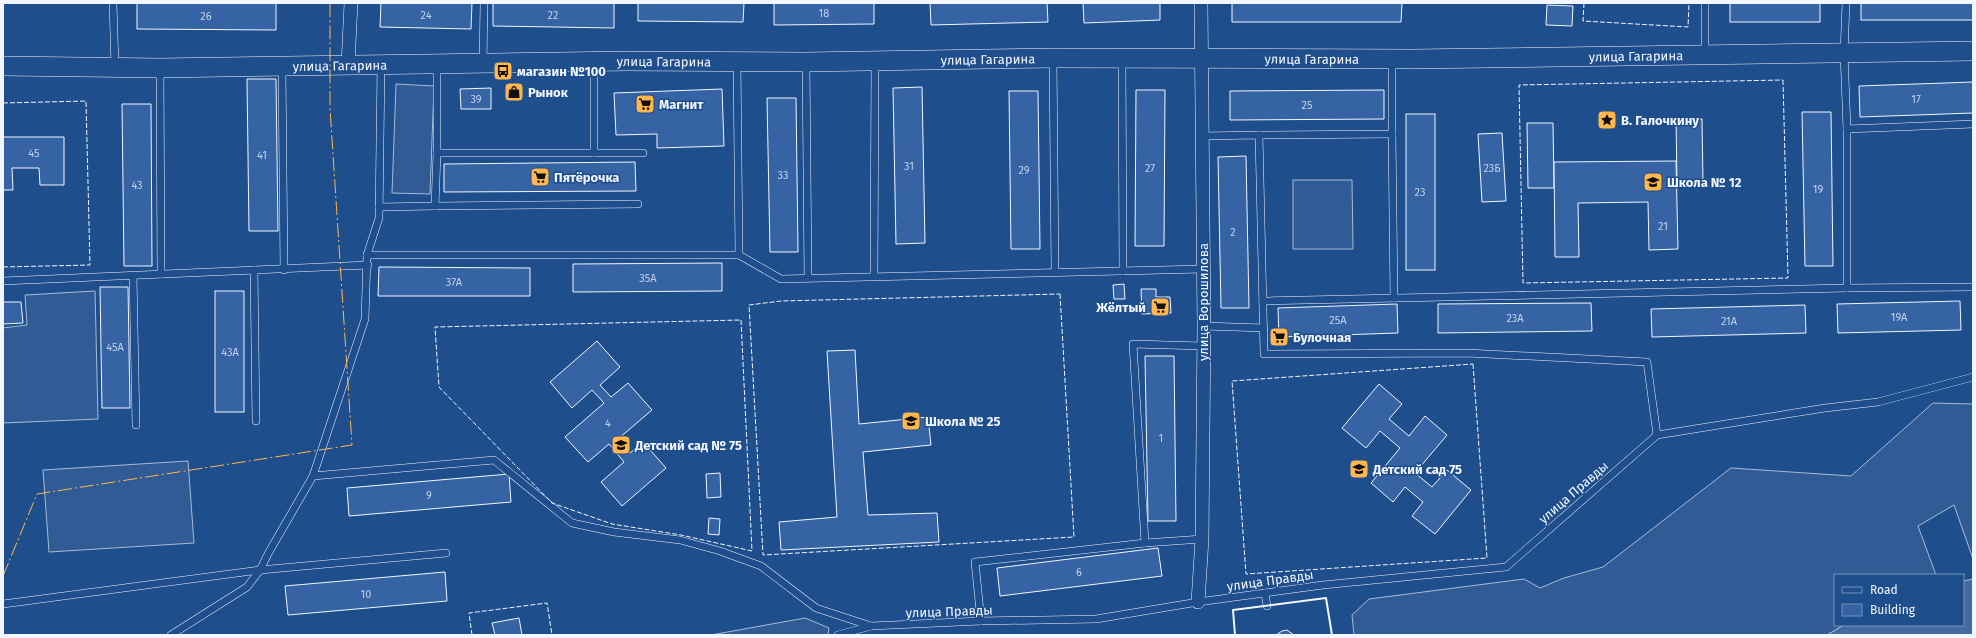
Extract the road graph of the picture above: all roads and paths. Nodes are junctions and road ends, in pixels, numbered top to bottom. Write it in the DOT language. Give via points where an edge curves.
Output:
graph roads {
  1 [pos="113,3"];
  2 [pos="351,3"];
  3 [pos="484,3"];
  4 [pos="1201,3"];
  5 [pos="1705,3"];
  6 [pos="1846,3"];
  7 [pos="1973,51"];
  8 [pos="1844,53"];
  9 [pos="1705,55"];
  10 [pos="1053,58"];
  11 [pos="1122,58"];
  12 [pos="1202,59"];
  13 [pos="1392,59"];
  14 [pos="737,60"];
  15 [pos="594,61"];
  16 [pos="875,61"];
  17 [pos="806,62"];
  18 [pos="483,63"];
  19 [pos="381,64"];
  20 [pos="437,64"];
  21 [pos="348,65"];
  22 [pos="3,66"];
  23 [pos="282,66"];
  24 [pos="115,67"];
  25 [pos="160,68"];
  26 [pos="1973,124"];
  27 [pos="1847,129"];
  28 [pos="1392,134"];
  29 [pos="1259,135"];
  30 [pos="1202,136"];
  31 [pos="594,153"];
  32 [pos="643,153"];
  33 [pos="437,154"];
  34 [pos="638,204"];
  35 [pos="435,206"];
  36 [pos="379,207"];
  37 [pos="740,255"];
  38 [pos="367,256"];
  39 [pos="368,265"];
  40 [pos="1203,268"];
  41 [pos="254,270"];
  42 [pos="284,270"];
  43 [pos="1123,271"];
  44 [pos="1055,272"];
  45 [pos="161,274"];
  46 [pos="133,276"];
  47 [pos="874,276"];
  48 [pos="808,277"];
  49 [pos="3,281"];
  50 [pos="1973,287"];
  51 [pos="1847,288"];
  52 [pos="1394,298"];
  53 [pos="1263,301"];
  54 [pos="1204,326"];
  55 [pos="1264,328"];
  56 [pos="1203,346"];
  57 [pos="1973,377"];
  58 [pos="256,421"];
  59 [pos="136,425"];
  60 [pos="1657,436"];
  61 [pos="313,476"];
  62 [pos="1202,539"];
  63 [pos="1145,543"];
  64 [pos="446,553"];
  65 [pos="260,570"];
  66 [pos="1265,593"];
  67 [pos="1198,602"];
  68 [pos="3,604"];
  69 [pos="1267,606"];
  70 [pos="981,621"];
  71 [pos="871,626"];
  72 [pos="171,635"];
  73 [pos="838,635"];
  1 -- 24 [label="lane"];
  2 -- 21 [label="street"];
  3 -- 18 [label="lane"];
  4 -- 12 [label="street, улица Ворошилова"];
  5 -- 9 [label="lane"];
  6 -- 8 [label="lane"];
  7 -- 8 [label="main road, улица Гагарина"];
  8 -- 9 [label="main road, улица Гагарина"];
  8 -- 27 [label="lane"];
  9 -- 13 [label="main road, улица Гагарина"];
  10 -- 11 [label="main road, улица Гагарина"];
  10 -- 16 [label="main road, улица Гагарина"];
  10 -- 44 [label="lane"];
  11 -- 12 [label="main road, улица Гагарина"];
  11 -- 43 [label="lane"];
  12 -- 13 [label="main road, улица Гагарина"];
  12 -- 30 [label="street, улица Ворошилова"];
  13 -- 28 [label="lane"];
  14 -- 15 [label="main road, улица Гагарина"];
  14 -- 17 [label="main road, улица Гагарина"];
  14 -- 37 [label="lane"];
  15 -- 18 [label="main road, улица Гагарина"];
  15 -- 31 [label="lane"];
  16 -- 17 [label="main road, улица Гагарина"];
  16 -- 47 [label="lane"];
  17 -- 48 [label="lane"];
  18 -- 20 [label="main road, улица Гагарина"];
  19 -- 20 [label="main road, улица Гагарина"];
  19 -- 21 [label="main road, улица Гагарина"];
  19 -- 36 [label="lane"];
  20 -- 33 [label="lane"];
  21 -- 23 [label="main road, улица Гагарина"];
  22 -- 24 [label="main road, улица Гагарина"];
  23 -- 25 [label="main road, улица Гагарина"];
  23 -- 42 [label="lane"];
  24 -- 25 [label="main road, улица Гагарина"];
  25 -- 45 [label="lane"];
  26 -- 27 [label="lane"];
  27 -- 51 [label="lane"];
  28 -- 29 [label="lane"];
  28 -- 52 [label="lane"];
  29 -- 30 [label="lane"];
  29 -- 53 [label="lane"];
  30 -- 40 [label="street, улица Ворошилова"];
  31 -- 32 [label="lane"];
  31 -- 33 [label="lane"];
  33 -- 35 [label="lane"];
  34 -- 35 [label="lane"];
  35 -- 36 [label="lane"];
  36 -- 38 [label="lane" via="379,218"];
  37 -- 38 [label="lane"];
  37 -- 48 [label="lane" via="781,279"];
  38 -- 39 [label="lane"];
  39 -- 42 [label="lane"];
  39 -- 61 [label="lane" via="364,319"];
  40 -- 43 [label="lane"];
  40 -- 54 [label="street, улица Ворошилова"];
  41 -- 42 [label="lane"];
  41 -- 45 [label="lane"];
  41 -- 58 [label="lane"];
  43 -- 44 [label="lane"];
  44 -- 47 [label="lane"];
  45 -- 46 [label="lane"];
  46 -- 49 [label="lane"];
  46 -- 59 [label="lane"];
  47 -- 48 [label="lane"];
  50 -- 51 [label="lane"];
  51 -- 52 [label="lane"];
  52 -- 53 [label="lane"];
  53 -- 55 [label="lane"];
  54 -- 55 [label="lane"];
  54 -- 56 [label="street, улица Ворошилова"];
  55 -- 60 [label="lane" via="1264,354 1467,353 1647,362"];
  56 -- 62 [label="street, улица Ворошилова"];
  56 -- 63 [label="lane" via="1133,344"];
  57 -- 60 [label="lane" via="1878,402 1825,408"];
  60 -- 66 [label="lane, улица Правды" via="1506,567"];
  61 -- 65 [label="lane"];
  61 -- 71 [label="lane" via="494,460 572,523 614,532 680,540 720,551 761,566 816,608"];
  62 -- 63 [label="lane"];
  62 -- 67 [label="street, улица Ворошилова"];
  63 -- 70 [label="lane" via="975,562"];
  64 -- 65 [label="lane"];
  65 -- 68 [label="lane"];
  65 -- 72 [label="lane" via="247,586"];
  66 -- 67 [label="lane, улица Правды"];
  66 -- 69 [label="lane"];
  67 -- 70 [label="lane, улица Правды" via="1096,619"];
  70 -- 71 [label="lane, улица Правды"];
  71 -- 73 [label="lane, улица Правды"];
}
